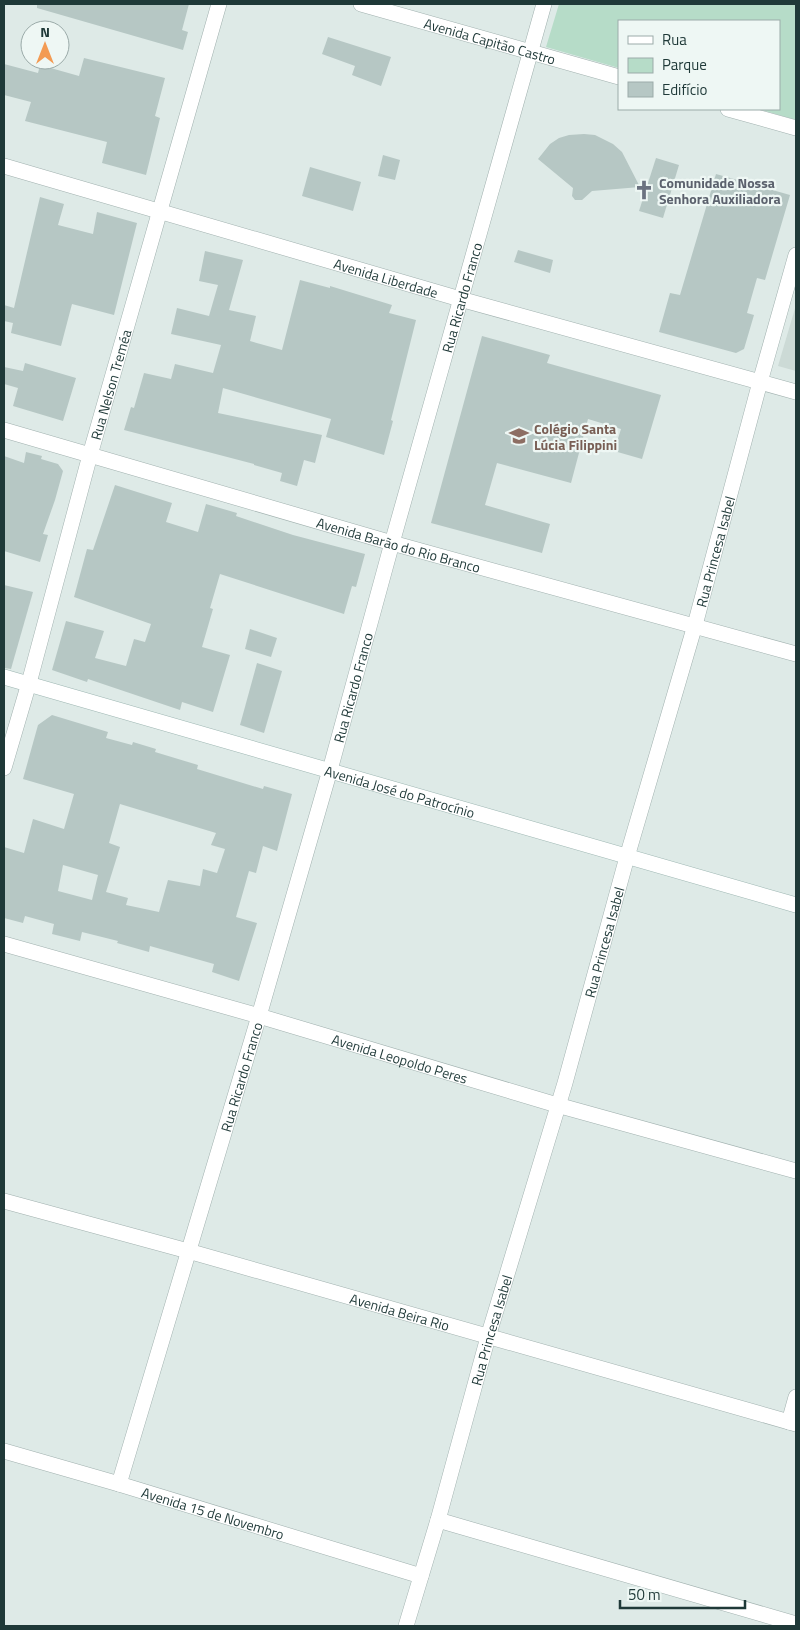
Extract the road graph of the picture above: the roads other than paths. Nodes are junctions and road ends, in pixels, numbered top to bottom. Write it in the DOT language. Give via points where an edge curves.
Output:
graph roads {
  1 [pos="219,4"];
  2 [pos="361,4"];
  3 [pos="544,4"];
  4 [pos="530,52"];
  5 [pos="618,78"];
  6 [pos="732,110"];
  7 [pos="796,128"];
  8 [pos="4,166"];
  9 [pos="161,212"];
  10 [pos="796,255"];
  11 [pos="460,299"];
  12 [pos="760,382"];
  13 [pos="796,392"];
  14 [pos="4,430"];
  15 [pos="90,455"];
  16 [pos="392,543"];
  17 [pos="695,625"];
  18 [pos="796,654"];
  19 [pos="4,677"];
  20 [pos="29,683"];
  21 [pos="4,768"];
  22 [pos="330,770"];
  23 [pos="628,857"];
  24 [pos="796,905"];
  25 [pos="4,944"];
  26 [pos="259,1016"];
  27 [pos="557,1105"];
  28 [pos="796,1171"];
  29 [pos="4,1201"];
  30 [pos="188,1251"];
  31 [pos="488,1337"];
  32 [pos="796,1397"];
  33 [pos="793,1423"];
  34 [pos="4,1451"];
  35 [pos="119,1484"];
  36 [pos="438,1520"];
  37 [pos="421,1576"];
  38 [pos="796,1624"];
  39 [pos="406,1626"];
  1 -- 9 [label="street, Rua Nelson Treméa"];
  2 -- 4 [label="street, Avenida Capitão Castro"];
  3 -- 4 [label="street, Rua Ricardo Franco"];
  4 -- 5 [label="street, Avenida Capitão Castro"];
  4 -- 11 [label="street, Rua Ricardo Franco"];
  6 -- 7 [label="street"];
  8 -- 9 [label="street, Avenida Liberdade"];
  9 -- 11 [label="street, Avenida Liberdade"];
  9 -- 15 [label="street, Rua Nelson Treméa"];
  10 -- 12 [label="street, Rua Princesa Isabel"];
  11 -- 12 [label="street, Avenida Liberdade"];
  11 -- 16 [label="street, Rua Ricardo Franco"];
  12 -- 13 [label="street, Avenida Liberdade"];
  12 -- 17 [label="street, Rua Princesa Isabel"];
  14 -- 15 [label="street, Avenida Barão do Rio Branco"];
  15 -- 16 [label="street, Avenida Barão do Rio Branco"];
  15 -- 20 [label="street, Rua Nelson Treméa"];
  16 -- 17 [label="street, Avenida Barão do Rio Branco"];
  16 -- 22 [label="street, Rua Ricardo Franco"];
  17 -- 18 [label="street, Avenida Barão do Rio Branco"];
  17 -- 23 [label="street, Rua Princesa Isabel"];
  19 -- 20 [label="street, Avenida José do Patrocínio"];
  20 -- 21 [label="street, Rua Nelson Treméa"];
  20 -- 22 [label="street, Avenida José do Patrocínio"];
  22 -- 23 [label="street, Avenida José do Patrocínio"];
  22 -- 26 [label="street, Rua Ricardo Franco"];
  23 -- 24 [label="street, Avenida José do Patrocínio"];
  23 -- 27 [label="street, Rua Princesa Isabel"];
  25 -- 26 [label="street, Avenida Leopoldo Peres"];
  26 -- 27 [label="street, Avenida Leopoldo Peres"];
  26 -- 30 [label="street, Rua Ricardo Franco"];
  27 -- 28 [label="street, Avenida Leopoldo Peres"];
  27 -- 31 [label="street, Rua Princesa Isabel"];
  29 -- 30 [label="street, Avenida Beira Rio"];
  30 -- 31 [label="street, Avenida Beira Rio"];
  30 -- 35 [label="street, Rua Ricardo Franco"];
  31 -- 33 [label="street, Avenida Beira Rio"];
  31 -- 36 [label="street, Rua Princesa Isabel"];
  32 -- 33 [label="street"];
  34 -- 35 [label="street, Avenida 15 de Novembro"];
  35 -- 37 [label="street, Avenida 15 de Novembro"];
  36 -- 37 [label="street, Rua Princesa Isabel"];
  36 -- 38 [label="street"];
  37 -- 39 [label="street, Rua Princesa Isabel"];
}
